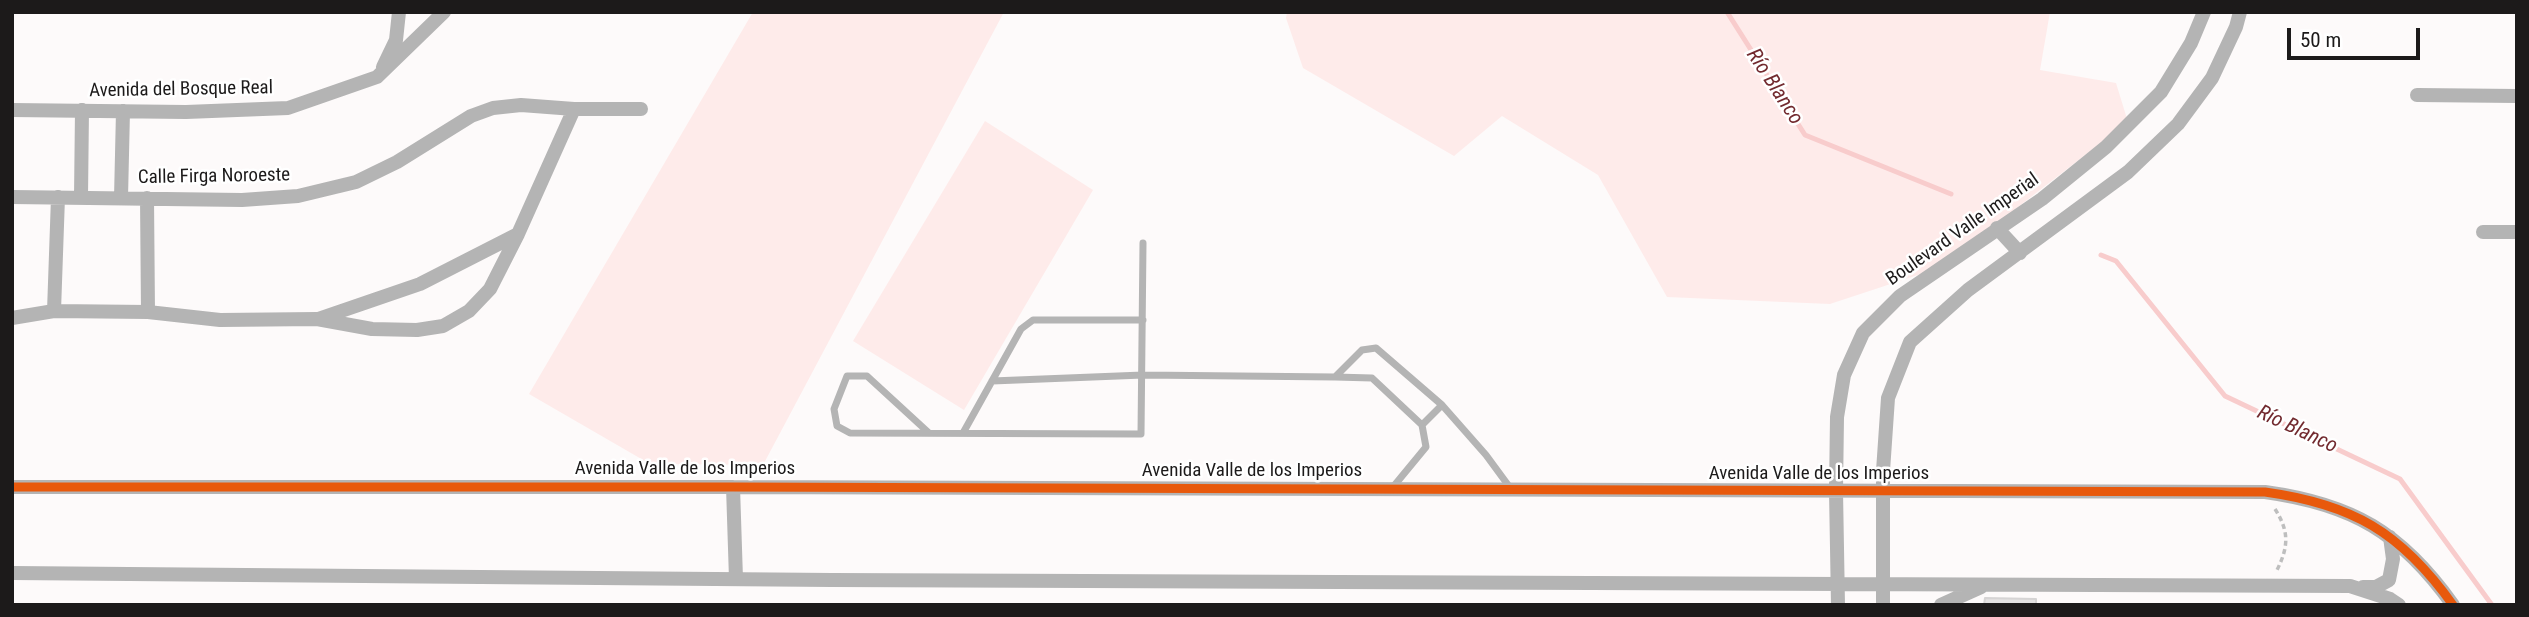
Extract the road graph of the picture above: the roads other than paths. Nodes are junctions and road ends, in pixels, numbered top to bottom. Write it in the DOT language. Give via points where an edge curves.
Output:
graph roads {
  1 [pos="399,12"];
  2 [pos="444,12"];
  3 [pos="2204,12"];
  4 [pos="2240,12"];
  5 [pos="377,77"];
  6 [pos="2417,95"];
  7 [pos="2517,96"];
  8 [pos="574,109"];
  9 [pos="641,109"];
  10 [pos="12,110"];
  11 [pos="82,110"];
  12 [pos="123,111"];
  13 [pos="12,197"];
  14 [pos="58,197"];
  15 [pos="81,197"];
  16 [pos="121,198"];
  17 [pos="147,198"];
  18 [pos="1997,228"];
  19 [pos="2483,232"];
  20 [pos="2517,232"];
  21 [pos="518,234"];
  22 [pos="1143,243"];
  23 [pos="2020,253"];
  24 [pos="54,311"];
  25 [pos="148,312"];
  26 [pos="12,317"];
  27 [pos="317,319"];
  28 [pos="1143,320"];
  29 [pos="1143,375"];
  30 [pos="1335,377"];
  31 [pos="992,380"];
  32 [pos="1442,405"];
  33 [pos="1422,425"];
  34 [pos="929,433"];
  35 [pos="962,433"];
  36 [pos="12,487"];
  37 [pos="733,487"];
  38 [pos="1391,489"];
  39 [pos="1511,490"];
  40 [pos="1836,491"];
  41 [pos="1883,491"];
  42 [pos="2390,537"];
  43 [pos="12,573"];
  44 [pos="736,579"];
  45 [pos="1838,583"];
  46 [pos="1884,584"];
  47 [pos="1989,584"];
  48 [pos="2350,586"];
  49 [pos="1838,605"];
  50 [pos="1883,605"];
  51 [pos="1941,605"];
  52 [pos="2399,605"];
  53 [pos="2453,605"];
  1 -- 5 [label="street" via="396,40"];
  2 -- 5 [label="street, Avenida del Bosque Real"];
  3 -- 18 [label="street, Boulevard Valle Imperial" via="2161,92 2106,147 2042,199"];
  4 -- 23 [label="street" via="2213,78 2178,124 2128,172"];
  5 -- 12 [label="street, Avenida del Bosque Real" via="288,108"];
  6 -- 7 [label="street"];
  8 -- 9 [label="street, Calle Firga Noroeste"];
  8 -- 17 [label="street, Calle Firga Noroeste" via="493,108 356,182 298,196"];
  8 -- 21 [label="street"];
  10 -- 11 [label="street, Avenida del Bosque Real"];
  11 -- 12 [label="street, Avenida del Bosque Real"];
  11 -- 15 [label="street"];
  12 -- 16 [label="street"];
  13 -- 14 [label="street, Calle Firga Noroeste"];
  14 -- 15 [label="street, Calle Firga Noroeste"];
  14 -- 24 [label="street"];
  15 -- 16 [label="street, Calle Firga Noroeste"];
  16 -- 17 [label="street, Calle Firga Noroeste"];
  17 -- 25 [label="street"];
  18 -- 23 [label="street"];
  18 -- 40 [label="street, Boulevard Valle Imperial" via="1900,296 1863,332 1844,375"];
  19 -- 20 [label="street"];
  21 -- 27 [label="street" via="420,284"];
  21 -- 27 [label="street" via="489,289 469,311 443,326 372,328"];
  22 -- 28 [label="lane"];
  23 -- 41 [label="street" via="1968,290 1910,342 1888,398"];
  24 -- 25 [label="street"];
  24 -- 26 [label="street"];
  25 -- 27 [label="street" via="220,320"];
  28 -- 29 [label="lane"];
  28 -- 31 [label="lane" via="1033,320 1021,329"];
  29 -- 30 [label="lane"];
  29 -- 31 [label="lane"];
  29 -- 35 [label="lane" via="1141,434"];
  30 -- 32 [label="lane" via="1362,350 1376,348"];
  30 -- 33 [label="lane" via="1372,378"];
  31 -- 35 [label="lane"];
  32 -- 33 [label="lane"];
  32 -- 39 [label="lane"];
  33 -- 38 [label="lane" via="1426,447"];
  34 -- 34 [label="lane" via="850,433 838,426 834,409 847,376 867,376"];
  34 -- 35 [label="lane"];
  36 -- 37 [label="street, Avenida Valle de los Imperios"];
  37 -- 38 [label="street, Avenida Valle de los Imperios"];
  37 -- 44 [label="street"];
  38 -- 39 [label="street, Avenida Valle de los Imperios"];
  39 -- 40 [label="street, Avenida Valle de los Imperios"];
  40 -- 41 [label="street, Avenida Valle de los Imperios"];
  40 -- 45 [label="street, Boulevard Valle Imperial"];
  41 -- 42 [label="street, Avenida Valle de los Imperios" via="2265,492 2336,507"];
  41 -- 46 [label="street"];
  42 -- 48 [label="street" via="2393,559 2389,580 2376,587"];
  42 -- 53 [label="street, Avenida Valle de los Imperios" via="2418,562"];
  43 -- 44 [label="street"];
  44 -- 45 [label="street"];
  45 -- 46 [label="street"];
  45 -- 49 [label="street, Boulevard Valle Imperial"];
  46 -- 47 [label="street"];
  46 -- 50 [label="street"];
  47 -- 48 [label="street"];
  47 -- 51 [label="street"];
  48 -- 52 [label="street"];
}
